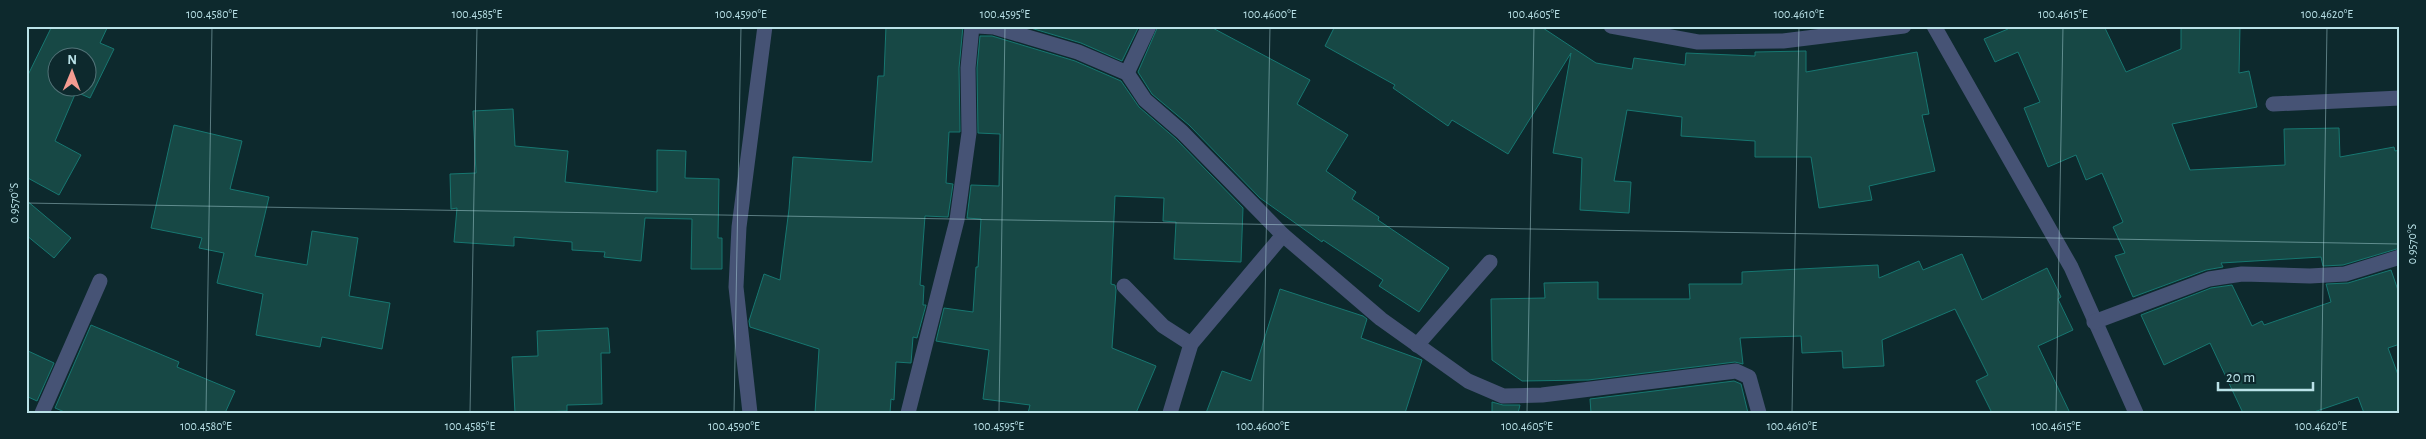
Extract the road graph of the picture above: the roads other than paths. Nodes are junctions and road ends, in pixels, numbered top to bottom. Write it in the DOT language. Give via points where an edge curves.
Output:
graph roads {
  1 [pos="765,26"];
  2 [pos="972,26"];
  3 [pos="977,26"];
  4 [pos="1149,26"];
  5 [pos="1611,26"];
  6 [pos="1904,26"];
  7 [pos="1934,26"];
  8 [pos="1127,73"];
  9 [pos="2400,98"];
  10 [pos="2272,104"];
  11 [pos="1283,235"];
  12 [pos="2400,257"];
  13 [pos="1490,262"];
  14 [pos="100,281"];
  15 [pos="1124,286"];
  16 [pos="2094,322"];
  17 [pos="1191,344"];
  18 [pos="1417,345"];
  19 [pos="42,413"];
  20 [pos="750,413"];
  21 [pos="908,413"];
  22 [pos="1170,413"];
  23 [pos="1759,413"];
  24 [pos="2136,413"];
  1 -- 20 [label="street" via="739,227 736,277"];
  2 -- 21 [label="street" via="968,68 969,133 957,220"];
  3 -- 8 [label="street" via="994,27 1078,52"];
  4 -- 8 [label="street"];
  5 -- 6 [label="street" via="1698,42 1783,41"];
  7 -- 16 [label="street" via="2071,267"];
  8 -- 11 [label="street" via="1145,100 1182,132"];
  9 -- 10 [label="street"];
  11 -- 17 [label="street"];
  11 -- 18 [label="street" via="1381,319"];
  12 -- 16 [label="street" via="2345,274 2242,274 2209,279"];
  13 -- 18 [label="street"];
  14 -- 19 [label="street"];
  15 -- 17 [label="street" via="1163,326"];
  16 -- 24 [label="street"];
  17 -- 22 [label="street"];
  18 -- 23 [label="street" via="1468,381 1503,396 1542,395 1736,371 1749,377"];
}
